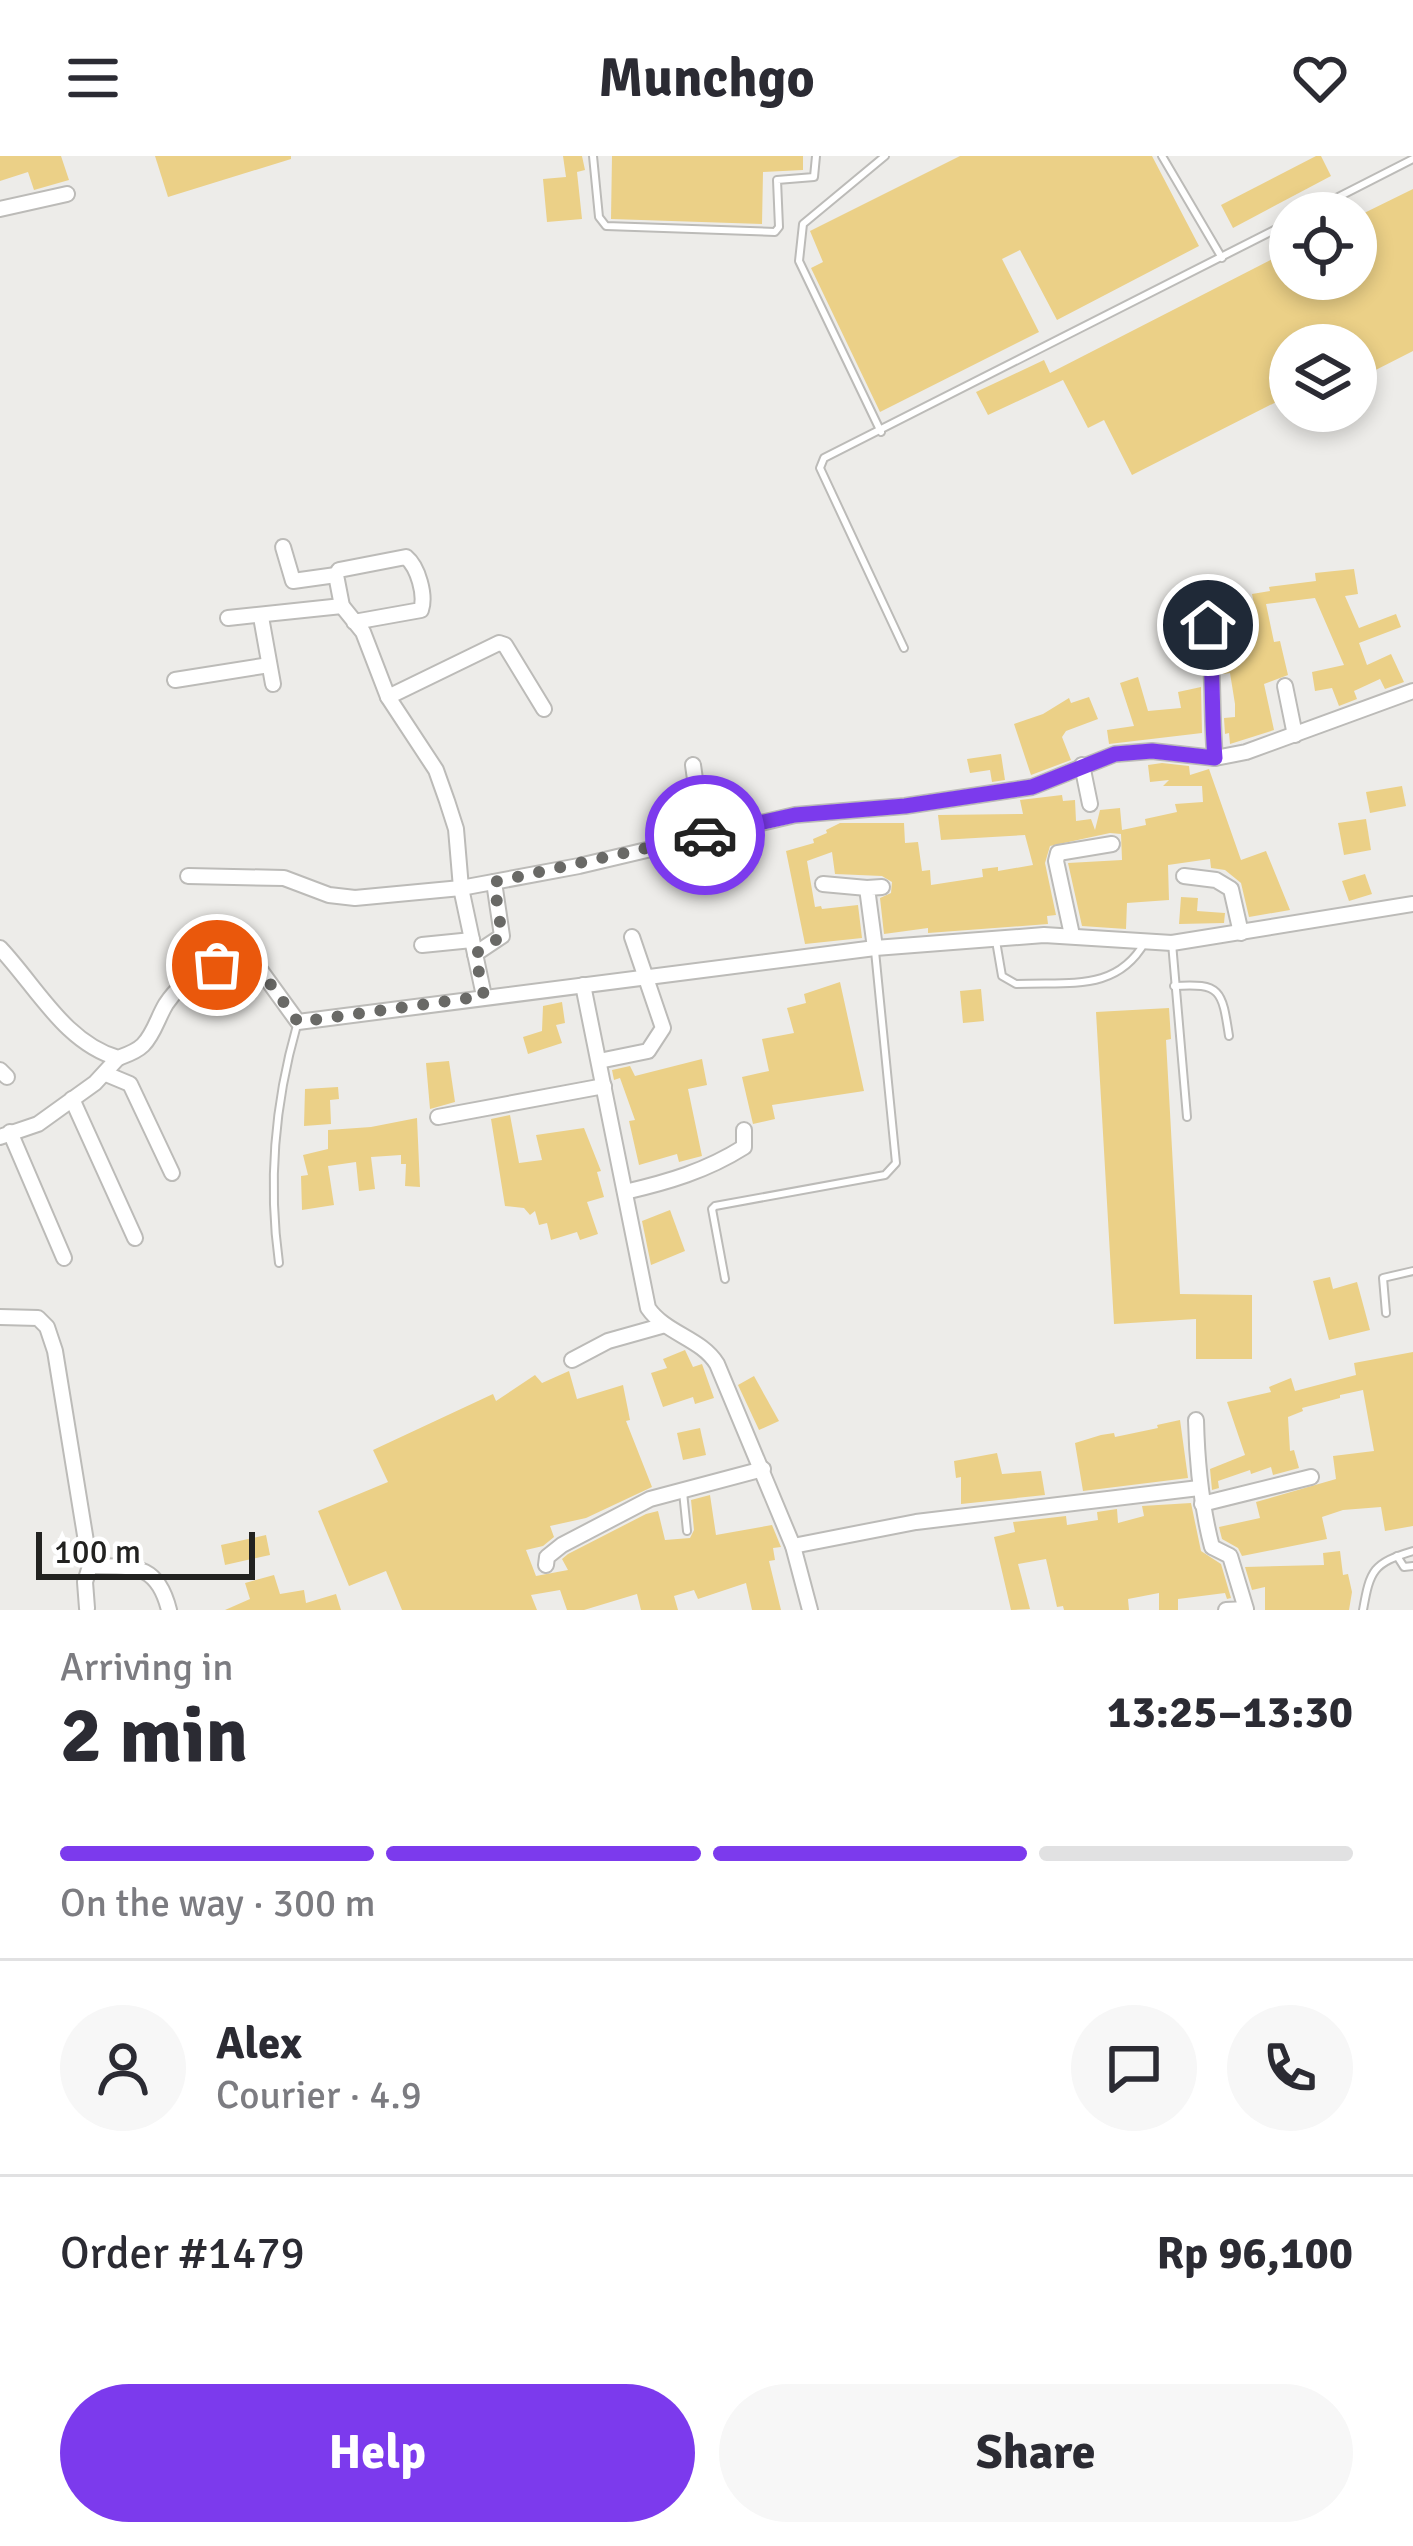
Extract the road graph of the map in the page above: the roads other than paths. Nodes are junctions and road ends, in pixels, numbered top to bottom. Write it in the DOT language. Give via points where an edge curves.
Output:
graph roads {
  1 [pos="593,156"];
  2 [pos="816,156"];
  3 [pos="885,156"];
  4 [pos="1162,156"];
  5 [pos="1413,159"];
  6 [pos="1348,192"];
  7 [pos="67,194"];
  8 [pos="0,209"];
  9 [pos="1269,233"];
  10 [pos="1222,258"];
  11 [pos="881,432"];
  12 [pos="284,547"];
  13 [pos="336,575"];
  14 [pos="342,605"];
  15 [pos="261,617"];
  16 [pos="228,619"];
  17 [pos="354,622"];
  18 [pos="1208,625"];
  19 [pos="904,648"];
  20 [pos="269,665"];
  21 [pos="175,680"];
  22 [pos="273,684"];
  23 [pos="1285,686"];
  24 [pos="1413,691"];
  25 [pos="388,697"];
  26 [pos="544,709"];
  27 [pos="1295,735"];
  28 [pos="1215,758"];
  29 [pos="693,765"];
  30 [pos="1082,765"];
  31 [pos="1090,804"];
  32 [pos="703,836"];
  33 [pos="1112,844"];
  34 [pos="1184,876"];
  35 [pos="188,877"];
  36 [pos="494,882"];
  37 [pos="824,884"];
  38 [pos="461,888"];
  39 [pos="1413,904"];
  40 [pos="1241,933"];
  41 [pos="1072,935"];
  42 [pos="632,937"];
  43 [pos="996,938"];
  44 [pos="1145,941"];
  45 [pos="1172,943"];
  46 [pos="422,945"];
  47 [pos="474,947"];
  48 [pos="0,948"];
  49 [pos="874,948"];
  50 [pos="646,979"];
  51 [pos="583,985"];
  52 [pos="1174,986"];
  53 [pos="484,996"];
  54 [pos="298,1022"];
  55 [pos="1228,1036"];
  56 [pos="118,1058"];
  57 [pos="599,1061"];
  58 [pos="106,1074"];
  59 [pos="604,1086"];
  60 [pos="72,1099"];
  61 [pos="438,1117"];
  62 [pos="1187,1117"];
  63 [pos="744,1130"];
  64 [pos="5,1134"];
  65 [pos="172,1173"];
  66 [pos="625,1192"];
  67 [pos="135,1238"];
  68 [pos="64,1258"];
  69 [pos="279,1263"];
  70 [pos="1413,1270"];
  71 [pos="725,1279"];
  72 [pos="1386,1313"];
  73 [pos="0,1317"];
  74 [pos="665,1325"];
  75 [pos="572,1360"];
  76 [pos="1196,1420"];
  77 [pos="763,1469"];
  78 [pos="1311,1477"];
  79 [pos="682,1488"];
  80 [pos="1200,1496"];
  81 [pos="687,1531"];
  82 [pos="793,1546"];
  83 [pos="1413,1551"];
  84 [pos="1397,1556"];
  85 [pos="546,1565"];
  86 [pos="90,1566"];
  87 [pos="1413,1567"];
  88 [pos="87,1608"];
  89 [pos="1248,1609"];
  90 [pos="169,1610"];
  91 [pos="810,1610"];
  92 [pos="1226,1610"];
  93 [pos="1363,1610"];
  1 -- 2 [label="lane" via="598,217 606,226 775,232 777,180 814,177"];
  3 -- 11 [label="lane" via="803,224 799,261"];
  4 -- 10 [label="lane"];
  5 -- 6 [label="lane"];
  7 -- 8 [label="street"];
  9 -- 10 [label="lane"];
  10 -- 11 [label="lane"];
  11 -- 19 [label="lane" via="824,458 820,468"];
  12 -- 13 [label="street" via="293,581"];
  13 -- 14 [label="street"];
  13 -- 17 [label="street" via="406,557 415,568 421,610"];
  14 -- 15 [label="street"];
  14 -- 17 [label="street"];
  15 -- 16 [label="street"];
  15 -- 20 [label="street"];
  17 -- 25 [label="street"];
  18 -- 28 [label="street"];
  20 -- 21 [label="street"];
  20 -- 22 [label="street"];
  23 -- 27 [label="street"];
  24 -- 27 [label="street"];
  25 -- 26 [label="street" via="499,643"];
  25 -- 38 [label="street" via="436,770 455,829"];
  27 -- 28 [label="street"];
  28 -- 30 [label="street" via="1152,751"];
  29 -- 32 [label="street"];
  30 -- 31 [label="street"];
  30 -- 32 [label="street" via="1032,787 795,815"];
  32 -- 36 [label="street"];
  33 -- 41 [label="street" via="1058,853"];
  34 -- 40 [label="street" via="1231,889"];
  35 -- 38 [label="street" via="284,878 355,898"];
  36 -- 38 [label="street"];
  36 -- 47 [label="street" via="502,936"];
  37 -- 49 [label="street" via="875,888"];
  38 -- 47 [label="street"];
  39 -- 40 [label="street"];
  40 -- 45 [label="street"];
  41 -- 43 [label="street"];
  41 -- 44 [label="street"];
  42 -- 50 [label="street"];
  43 -- 44 [label="lane" via="998,967 1016,984 1118,975"];
  43 -- 49 [label="street"];
  44 -- 45 [label="street"];
  45 -- 52 [label="lane"];
  46 -- 47 [label="street"];
  47 -- 53 [label="street"];
  48 -- 56 [label="street" via="80,1040"];
  49 -- 50 [label="street"];
  49 -- 71 [label="lane" via="896,1163 885,1175 715,1206"];
  50 -- 51 [label="street"];
  50 -- 57 [label="street" via="663,1028 648,1051"];
  51 -- 53 [label="street"];
  51 -- 57 [label="street"];
  52 -- 55 [label="lane" via="1215,990"];
  52 -- 62 [label="lane"];
  53 -- 54 [label="street"];
  54 -- 56 [label="street" via="256,964 217,965 168,1002 144,1044"];
  54 -- 69 [label="lane" via="278,1113"];
  56 -- 58 [label="street"];
  57 -- 59 [label="street"];
  58 -- 60 [label="street"];
  58 -- 65 [label="street" via="130,1084"];
  59 -- 61 [label="street"];
  59 -- 66 [label="street"];
  60 -- 64 [label="street" via="38,1124"];
  60 -- 67 [label="street"];
  63 -- 66 [label="street" via="744,1147 727,1158"];
  64 -- 68 [label="street"];
  66 -- 74 [label="street" via="648,1308"];
  70 -- 72 [label="lane" via="1383,1278"];
  73 -- 86 [label="street" via="38,1318 55,1351"];
  74 -- 75 [label="street"];
  74 -- 77 [label="street" via="712,1356"];
  76 -- 80 [label="street"];
  77 -- 79 [label="street"];
  77 -- 82 [label="street"];
  78 -- 80 [label="street"];
  79 -- 81 [label="lane"];
  79 -- 85 [label="street" via="562,1545"];
  80 -- 82 [label="street" via="916,1522"];
  80 -- 89 [label="street" via="1212,1547 1230,1556"];
  82 -- 91 [label="street"];
  83 -- 84 [label="lane"];
  84 -- 87 [label="lane"];
  84 -- 93 [label="lane" via="1372,1571"];
  86 -- 88 [label="street"];
  86 -- 90 [label="street" via="152,1575"];
  89 -- 92 [label="street"];
}
